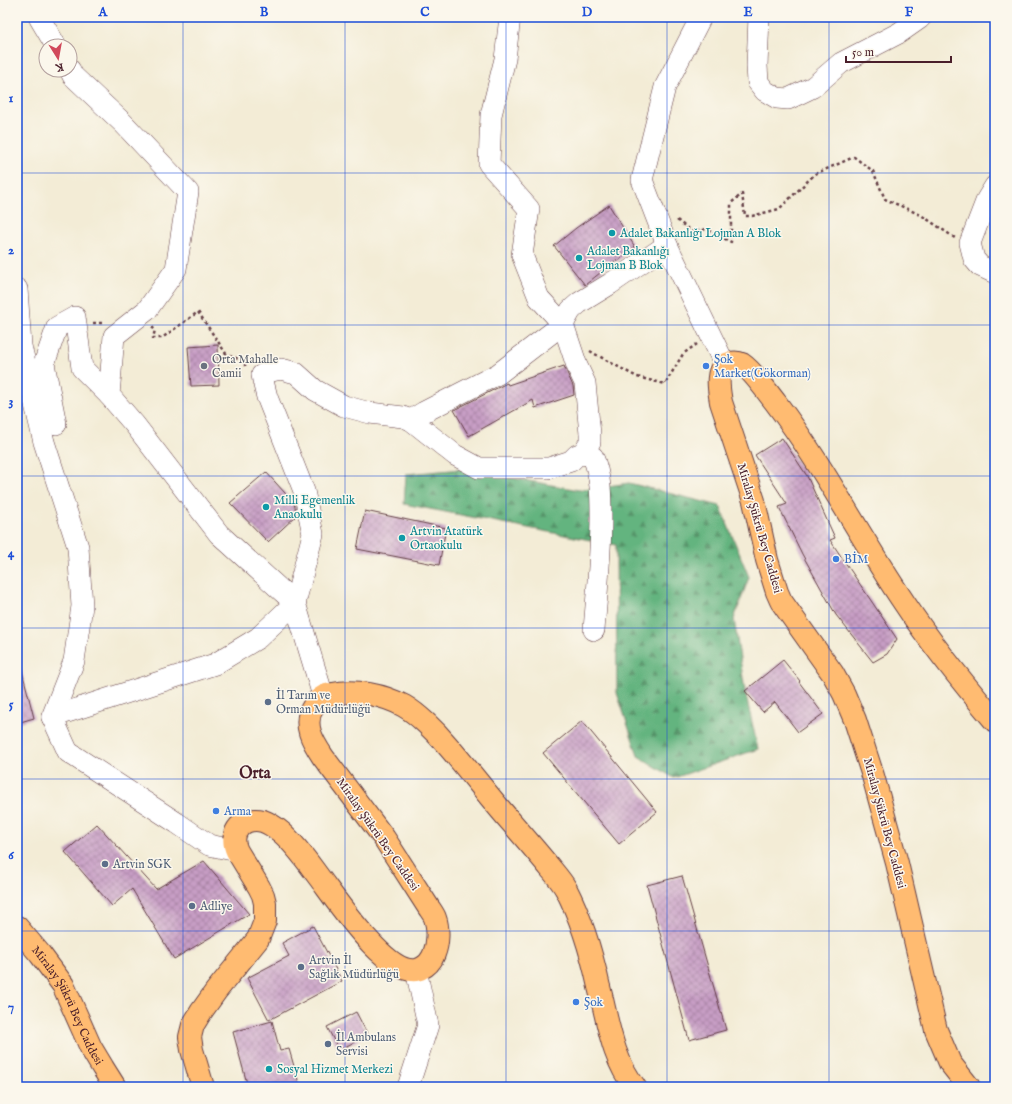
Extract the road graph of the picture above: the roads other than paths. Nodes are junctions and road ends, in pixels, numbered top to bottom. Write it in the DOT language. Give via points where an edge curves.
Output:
graph roads {
  1 [pos="510,17"];
  2 [pos="701,17"];
  3 [pos="759,17"];
  4 [pos="921,17"];
  5 [pos="42,18"];
  6 [pos="52,38"];
  7 [pos="75,78"];
  8 [pos="995,186"];
  9 [pos="667,245"];
  10 [pos="995,272"];
  11 [pos="17,289"];
  12 [pos="563,324"];
  13 [pos="725,365"];
  14 [pos="109,395"];
  15 [pos="411,420"];
  16 [pos="56,424"];
  17 [pos="582,454"];
  18 [pos="295,603"];
  19 [pos="594,630"];
  20 [pos="324,696"];
  21 [pos="52,717"];
  22 [pos="995,721"];
  23 [pos="237,851"];
  24 [pos="17,927"];
  25 [pos="416,970"];
  26 [pos="115,1087"];
  27 [pos="203,1087"];
  28 [pos="408,1087"];
  29 [pos="635,1087"];
  30 [pos="969,1087"];
  1 -- 12 [label="street" via="505,59 491,114 489,164 529,209 522,255 539,298"];
  2 -- 9 [label="street" via="666,88 642,180"];
  3 -- 4 [label="street" via="758,82 765,91 777,98 788,99 813,87 841,63 899,33"];
  5 -- 6 [label="street"];
  7 -- 14 [label="street" via="123,123 188,192 176,269 147,310 114,336"];
  8 -- 10 [label="street" via="970,243 974,259 980,266"];
  9 -- 12 [label="street" via="579,303 571,310"];
  9 -- 13 [label="street"];
  11 -- 21 [label="street" via="21,346 44,442 78,547 82,606 78,637 74,660"];
  12 -- 15 [label="street" via="498,374"];
  12 -- 17 [label="street" via="585,383 590,442"];
  13 -- 22 [label="main road" via="735,362 743,365 788,419 890,582 935,646"];
  13 -- 30 [label="main road, Miralay Şükrü Bey Caddesi" via="719,375 721,402 754,502 772,578 781,601 833,674 851,709 897,863 936,1030 950,1063"];
  14 -- 16 [label="street" via="82,368 75,317 57,327 44,364"];
  14 -- 18 [label="street" via="218,534"];
  15 -- 17 [label="street" via="455,455 479,468 549,468 571,461"];
  15 -- 18 [label="street" via="344,406 315,390 296,373 281,369 262,375 267,397 304,491 313,534"];
  17 -- 19 [label="street" via="593,457 601,490 601,544"];
  18 -- 20 [label="street"];
  18 -- 21 [label="street" via="258,638 216,664"];
  20 -- 25 [label="main road, Miralay Şükrü Bey Caddesi" via="315,704 308,720 317,748 384,838 435,918 436,951 431,962"];
  20 -- 29 [label="main road" via="340,692 372,695 405,707 420,718 435,731 556,875 577,915 598,981 618,1060 625,1075"];
  21 -- 23 [label="street" via="68,752 209,845"];
  23 -- 25 [label="main road" via="234,836 238,828 246,822 263,821 273,826 301,853 372,945 395,964"];
  23 -- 27 [label="main road" via="263,895 265,921 258,939 193,1024 190,1037 192,1050"];
  24 -- 26 [label="main road, Miralay Şükrü Bey Caddesi" via="63,985 91,1048"];
  25 -- 28 [label="street" via="428,1025"];
}
